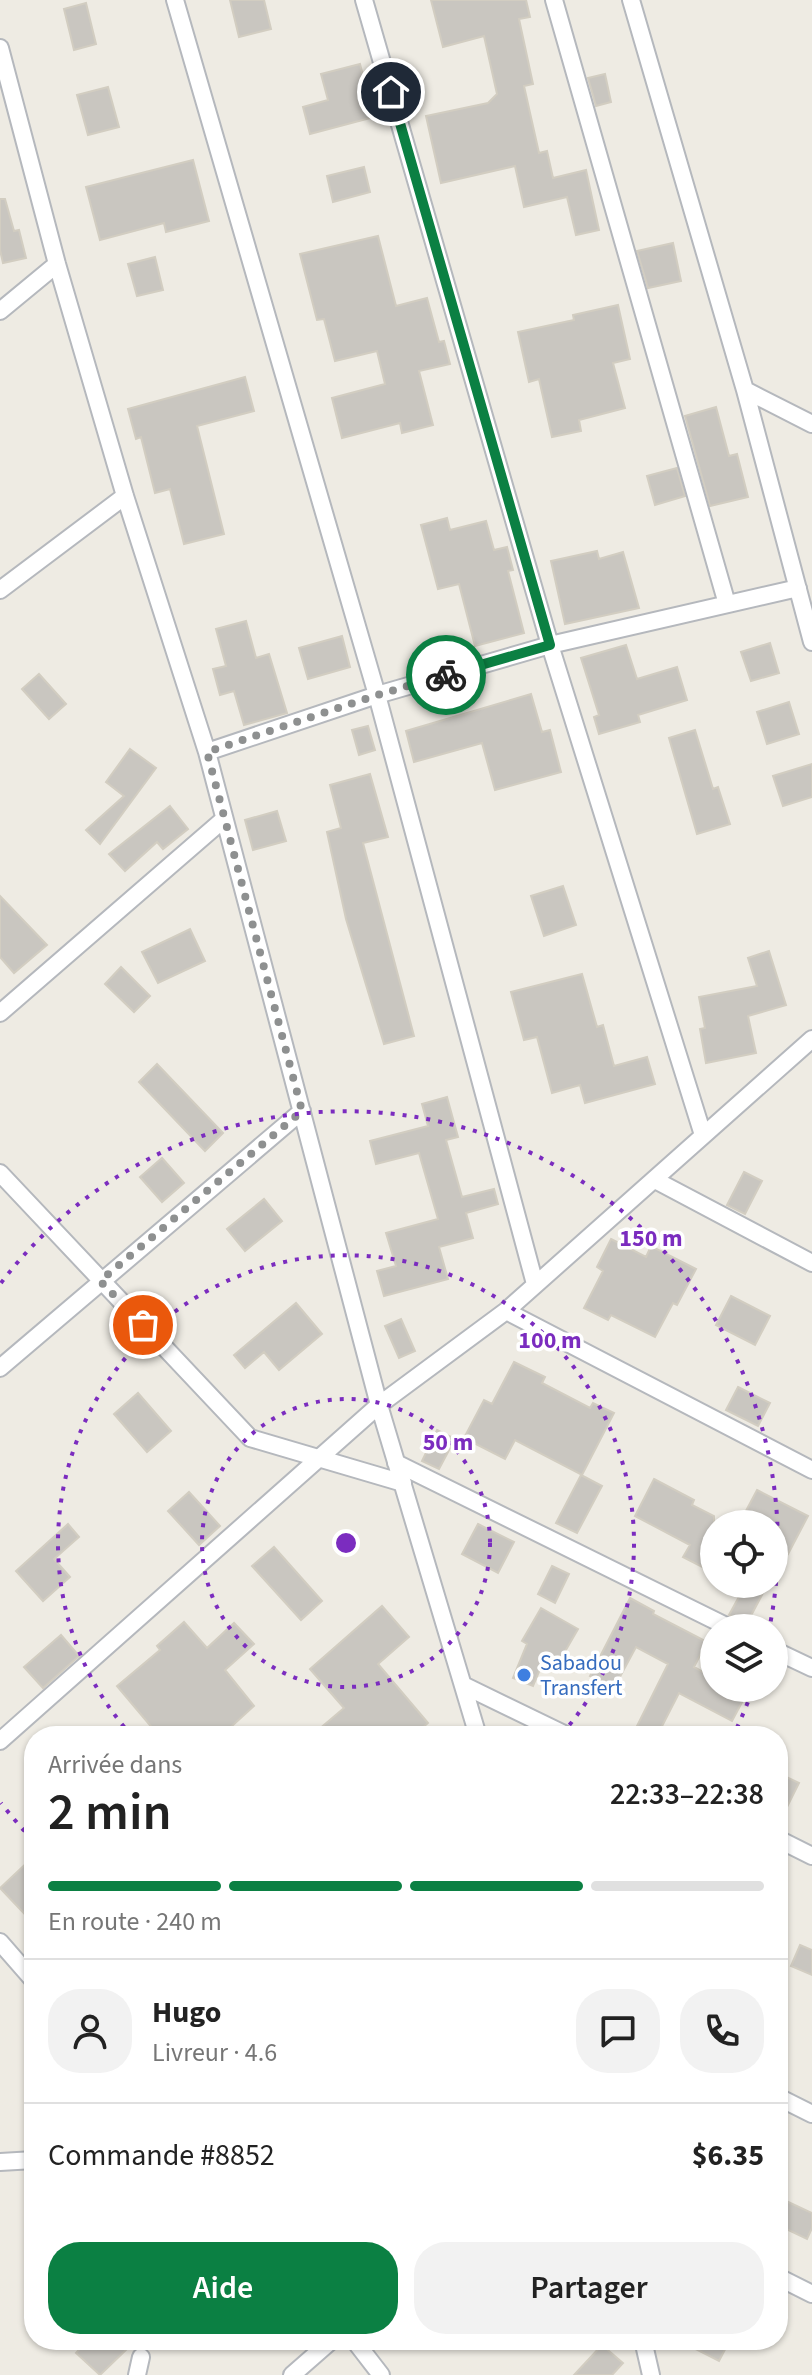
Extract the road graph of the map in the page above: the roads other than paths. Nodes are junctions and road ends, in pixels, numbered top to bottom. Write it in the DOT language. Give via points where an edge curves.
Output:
graph roads {
  1 [pos="175,0"];
  2 [pos="364,0"];
  3 [pos="554,0"];
  4 [pos="631,0"];
  5 [pos="0,48"];
  6 [pos="7,101"];
  7 [pos="57,264"];
  8 [pos="0,311"];
  9 [pos="745,390"];
  10 [pos="812,424"];
  11 [pos="125,496"];
  12 [pos="798,588"];
  13 [pos="0,590"];
  14 [pos="727,604"];
  15 [pos="808,613"];
  16 [pos="812,642"];
  17 [pos="550,645"];
  18 [pos="377,695"];
  19 [pos="207,752"];
  20 [pos="224,819"];
  21 [pos="0,1013"];
  22 [pos="809,1045"];
  23 [pos="302,1111"];
  24 [pos="703,1135"];
  25 [pos="0,1173"];
  26 [pos="655,1180"];
  27 [pos="812,1263"];
  28 [pos="100,1281"];
  29 [pos="535,1284"];
  30 [pos="506,1311"];
  31 [pos="0,1368"];
  32 [pos="379,1405"];
  33 [pos="318,1458"];
  34 [pos="396,1463"];
  35 [pos="812,1470"];
  36 [pos="403,1483"];
  37 [pos="702,1614"];
  38 [pos="788,1657"];
  39 [pos="812,1668"];
  40 [pos="463,1685"];
  41 [pos="472,1726"];
  42 [pos="547,1726"];
  43 [pos="0,1741"];
  44 [pos="788,1844"];
  45 [pos="812,1856"];
  46 [pos="0,1942"];
  47 [pos="24,1970"];
  48 [pos="788,2102"];
  49 [pos="812,2114"];
  50 [pos="24,2161"];
  51 [pos="0,2162"];
  52 [pos="788,2282"];
  53 [pos="812,2294"];
  54 [pos="321,2350"];
  55 [pos="362,2350"];
  56 [pos="645,2350"];
  57 [pos="141,2357"];
  58 [pos="137,2375"];
  59 [pos="292,2375"];
  60 [pos="381,2375"];
  61 [pos="651,2375"];
  1 -- 18 [label="street"];
  2 -- 17 [label="street"];
  3 -- 14 [label="street"];
  4 -- 9 [label="street"];
  5 -- 6 [label="street"];
  6 -- 7 [label="street"];
  7 -- 8 [label="street"];
  7 -- 11 [label="street"];
  9 -- 10 [label="street"];
  9 -- 12 [label="street"];
  11 -- 13 [label="street"];
  11 -- 19 [label="street"];
  12 -- 14 [label="street"];
  12 -- 15 [label="street"];
  14 -- 17 [label="street"];
  15 -- 16 [label="street"];
  17 -- 18 [label="street"];
  17 -- 24 [label="street"];
  18 -- 19 [label="street"];
  18 -- 29 [label="street"];
  19 -- 20 [label="street"];
  20 -- 21 [label="street"];
  20 -- 23 [label="street"];
  22 -- 24 [label="street"];
  23 -- 28 [label="street"];
  23 -- 32 [label="street"];
  24 -- 26 [label="street"];
  25 -- 28 [label="street"];
  26 -- 27 [label="street"];
  26 -- 29 [label="street"];
  28 -- 31 [label="street"];
  28 -- 33 [label="street" via="250,1438"];
  29 -- 30 [label="street"];
  30 -- 32 [label="street"];
  30 -- 35 [label="street"];
  32 -- 33 [label="street"];
  32 -- 34 [label="street"];
  33 -- 36 [label="street"];
  33 -- 43 [label="street"];
  34 -- 36 [label="street"];
  34 -- 37 [label="street"];
  36 -- 40 [label="street"];
  38 -- 39 [label="street"];
  40 -- 41 [label="street"];
  40 -- 42 [label="street"];
  44 -- 45 [label="street"];
  46 -- 47 [label="street"];
  48 -- 49 [label="street"];
  50 -- 51 [label="street"];
  52 -- 53 [label="street"];
  54 -- 59 [label="street"];
  55 -- 60 [label="street"];
  56 -- 61 [label="street"];
  57 -- 58 [label="street"];
}
